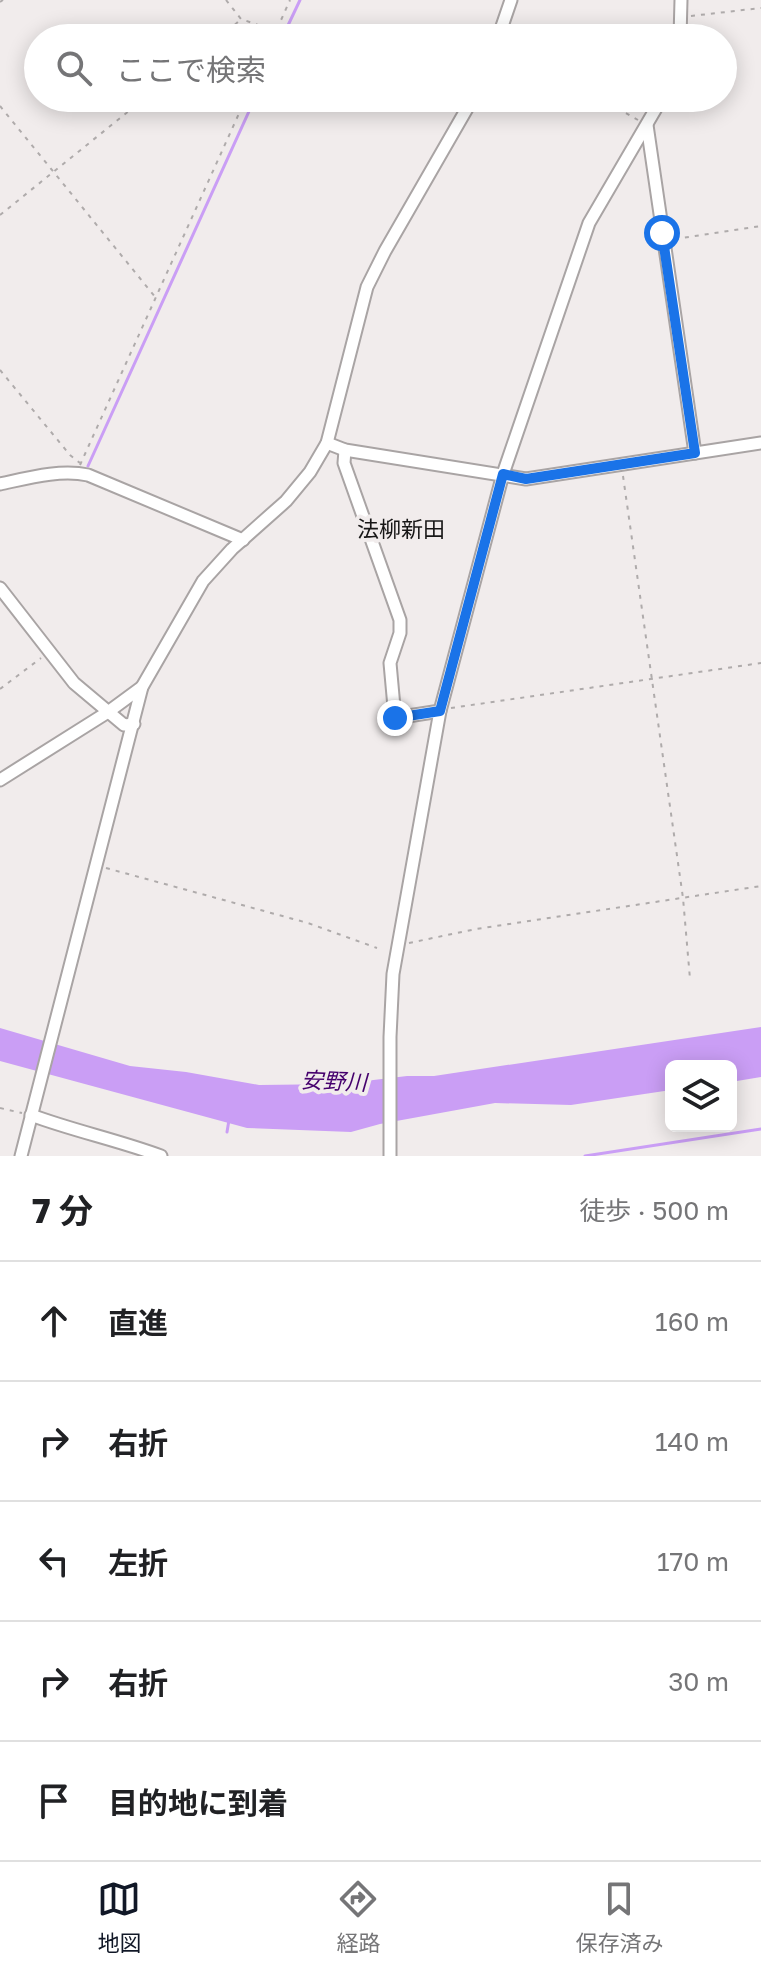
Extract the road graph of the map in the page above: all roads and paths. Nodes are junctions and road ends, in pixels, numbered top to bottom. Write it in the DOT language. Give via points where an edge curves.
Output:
graph roads {
  1 [pos="226,0"];
  2 [pos="290,0"];
  3 [pos="511,0"];
  4 [pos="681,0"];
  5 [pos="761,8"];
  6 [pos="682,17"];
  7 [pos="241,19"];
  8 [pos="235,24"];
  9 [pos="257,24"];
  10 [pos="280,24"];
  11 [pos="503,24"];
  12 [pos="681,24"];
  13 [pos="0,106"];
  14 [pos="128,112"];
  15 [pos="240,112"];
  16 [pos="462,112"];
  17 [pos="625,112"];
  18 [pos="654,112"];
  19 [pos="647,124"];
  20 [pos="53,172"];
  21 [pos="0,215"];
  22 [pos="761,226"];
  23 [pos="663,241"];
  24 [pos="156,299"];
  25 [pos="0,370"];
  26 [pos="327,443"];
  27 [pos="761,443"];
  28 [pos="345,450"];
  29 [pos="695,453"];
  30 [pos="621,463"];
  31 [pos="503,474"];
  32 [pos="0,484"];
  33 [pos="243,540"];
  34 [pos="0,588"];
  35 [pos="49,653"];
  36 [pos="761,663"];
  37 [pos="650,680"];
  38 [pos="142,687"];
  39 [pos="0,689"];
  40 [pos="441,709"];
  41 [pos="108,712"];
  42 [pos="134,724"];
  43 [pos="0,780"];
  44 [pos="97,866"];
  45 [pos="761,886"];
  46 [pos="683,898"];
  47 [pos="397,946"];
  48 [pos="377,948"];
  49 [pos="690,979"];
  50 [pos="0,1108"];
  51 [pos="31,1115"];
  52 [pos="390,1155"];
  53 [pos="21,1156"];
  54 [pos="161,1156"];
  1 -- 7 [label="path"];
  2 -- 10 [label="path"];
  3 -- 11 [label="street"];
  4 -- 6 [label="street"];
  5 -- 6 [label="path"];
  6 -- 12 [label="street"];
  7 -- 8 [label="path"];
  7 -- 9 [label="path"];
  13 -- 20 [label="path"];
  14 -- 20 [label="path"];
  15 -- 24 [label="path"];
  16 -- 26 [label="street" via="367,287"];
  17 -- 19 [label="path"];
  18 -- 19 [label="street"];
  19 -- 23 [label="street"];
  19 -- 31 [label="street" via="589,223"];
  20 -- 21 [label="path"];
  20 -- 24 [label="path"];
  22 -- 23 [label="path"];
  23 -- 29 [label="street"];
  24 -- 25 [label="path" via="81,464"];
  26 -- 28 [label="street"];
  26 -- 33 [label="street" via="286,501"];
  27 -- 29 [label="street"];
  28 -- 31 [label="street"];
  28 -- 40 [label="street" via="344,463 400,620 390,663 395,718"];
  29 -- 30 [label="street"];
  30 -- 31 [label="street" via="526,479"];
  30 -- 37 [label="path"];
  31 -- 40 [label="street"];
  32 -- 33 [label="street" via="77,472"];
  33 -- 38 [label="street" via="203,581"];
  34 -- 35 [label="street"];
  35 -- 39 [label="path"];
  35 -- 41 [label="street"];
  36 -- 37 [label="path"];
  37 -- 40 [label="path"];
  37 -- 46 [label="path"];
  38 -- 41 [label="street"];
  38 -- 42 [label="street"];
  40 -- 47 [label="street"];
  41 -- 42 [label="street" via="124,725"];
  41 -- 43 [label="street"];
  42 -- 44 [label="street"];
  44 -- 48 [label="path" via="308,923"];
  44 -- 51 [label="street"];
  45 -- 46 [label="path"];
  46 -- 47 [label="path"];
  46 -- 49 [label="path"];
  47 -- 52 [label="street"];
  50 -- 51 [label="path"];
  51 -- 53 [label="street"];
  51 -- 54 [label="street"];
}
